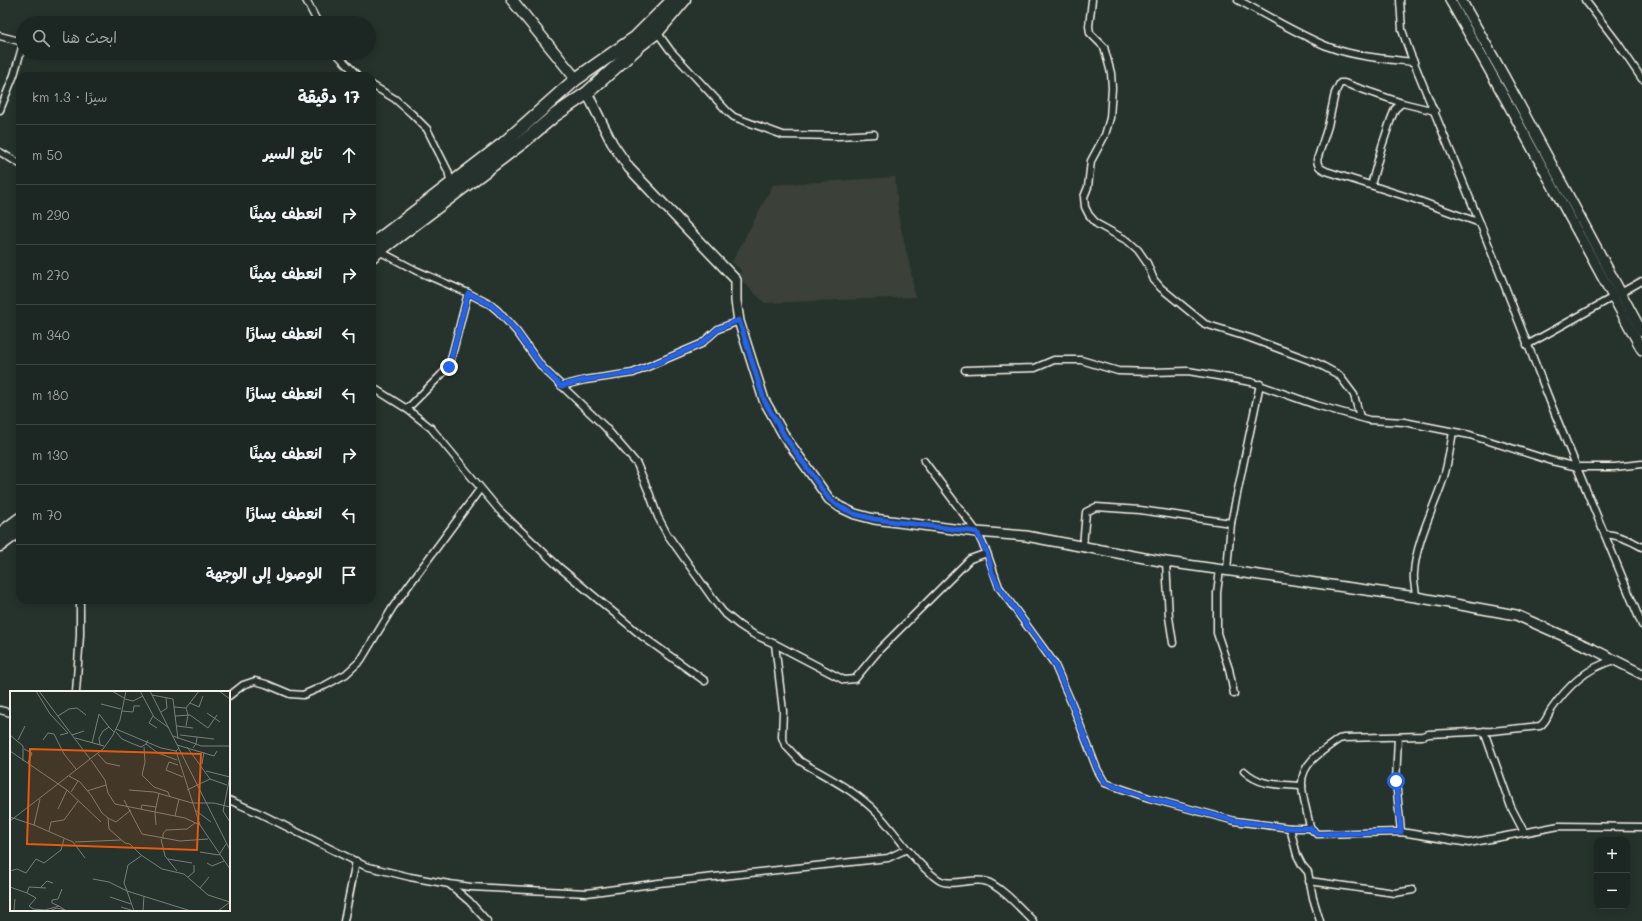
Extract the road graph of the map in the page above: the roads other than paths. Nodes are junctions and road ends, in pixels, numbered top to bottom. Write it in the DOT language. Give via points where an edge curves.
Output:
graph roads {
  1 [pos="306,0"];
  2 [pos="512,0"];
  3 [pos="673,0"];
  4 [pos="684,0"];
  5 [pos="1092,0"];
  6 [pos="1238,0"];
  7 [pos="1400,0"];
  8 [pos="1450,0"];
  9 [pos="1461,0"];
  10 [pos="1585,0"];
  11 [pos="1467,10"];
  12 [pos="1459,15"];
  13 [pos="314,16"];
  14 [pos="657,32"];
  15 [pos="0,36"];
  16 [pos="16,40"];
  17 [pos="638,41"];
  18 [pos="18,60"];
  19 [pos="343,60"];
  20 [pos="1414,62"];
  21 [pos="592,69"];
  22 [pos="354,72"];
  23 [pos="1500,78"];
  24 [pos="576,79"];
  25 [pos="1642,79"];
  26 [pos="601,81"];
  27 [pos="376,87"];
  28 [pos="587,93"];
  29 [pos="560,94"];
  30 [pos="1402,103"];
  31 [pos="568,106"];
  32 [pos="0,110"];
  33 [pos="1435,111"];
  34 [pos="874,134"];
  35 [pos="506,148"];
  36 [pos="0,152"];
  37 [pos="16,162"];
  38 [pos="1371,185"];
  39 [pos="454,189"];
  40 [pos="1480,223"];
  41 [pos="376,249"];
  42 [pos="376,252"];
  43 [pos="1642,281"];
  44 [pos="468,293"];
  45 [pos="1617,295"];
  46 [pos="739,320"];
  47 [pos="1642,332"];
  48 [pos="1527,344"];
  49 [pos="1642,350"];
  50 [pos="965,370"];
  51 [pos="1260,384"];
  52 [pos="561,386"];
  53 [pos="376,389"];
  54 [pos="407,408"];
  55 [pos="1360,417"];
  56 [pos="1453,432"];
  57 [pos="924,461"];
  58 [pos="1642,464"];
  59 [pos="1578,467"];
  60 [pos="480,489"];
  61 [pos="16,523"];
  62 [pos="1231,523"];
  63 [pos="16,532"];
  64 [pos="977,532"];
  65 [pos="1605,534"];
  66 [pos="0,541"];
  67 [pos="1083,546"];
  68 [pos="1642,547"];
  69 [pos="987,553"];
  70 [pos="1166,562"];
  71 [pos="1223,569"];
  72 [pos="1416,597"];
  73 [pos="80,604"];
  74 [pos="1642,625"];
  75 [pos="1173,643"];
  76 [pos="775,644"];
  77 [pos="1614,660"];
  78 [pos="1642,674"];
  79 [pos="705,681"];
  80 [pos="76,691"];
  81 [pos="1234,694"];
  82 [pos="230,695"];
  83 [pos="0,710"];
  84 [pos="10,713"];
  85 [pos="1484,731"];
  86 [pos="1398,737"];
  87 [pos="1244,771"];
  88 [pos="1302,786"];
  89 [pos="230,800"];
  90 [pos="1642,827"];
  91 [pos="1290,828"];
  92 [pos="1310,828"];
  93 [pos="1401,832"];
  94 [pos="1524,832"];
  95 [pos="907,849"];
  96 [pos="356,861"];
  97 [pos="1309,881"];
  98 [pos="449,884"];
  99 [pos="1413,890"];
  100 [pos="344,921"];
  101 [pos="486,921"];
  102 [pos="1033,921"];
  103 [pos="1320,921"];
  1 -- 13 [label="street"];
  2 -- 24 [label="main road"];
  3 -- 17 [label="highway"];
  4 -- 14 [label="highway"];
  5 -- 55 [label="street" via="1090,33 1104,47 1112,88 1110,118 1105,135 1091,161 1088,187 1084,197 1089,215 1097,224 1128,241 1138,250 1161,288 1205,324 1318,363 1339,375 1354,395"];
  6 -- 20 [label="street" via="1330,47 1388,60"];
  7 -- 20 [label="street" via="1402,30"];
  8 -- 12 [label="street"];
  9 -- 11 [label="street"];
  10 -- 25 [label="street"];
  11 -- 12 [label="street"];
  11 -- 23 [label="street"];
  12 -- 23 [label="street"];
  14 -- 17 [label="highway"];
  14 -- 34 [label="street" via="670,50 728,112 738,119 783,135"];
  15 -- 16 [label="street"];
  17 -- 21 [label="highway"];
  17 -- 26 [label="highway"];
  18 -- 32 [label="street"];
  19 -- 22 [label="street"];
  20 -- 33 [label="street"];
  21 -- 24 [label="highway"];
  21 -- 26 [label="highway"];
  23 -- 45 [label="street"];
  24 -- 29 [label="highway"];
  26 -- 28 [label="highway"];
  27 -- 39 [label="street" via="395,99 427,129"];
  28 -- 31 [label="highway"];
  28 -- 46 [label="street" via="612,143 629,168 736,280"];
  29 -- 31 [label="highway"];
  29 -- 35 [label="highway"];
  30 -- 33 [label="street"];
  30 -- 38 [label="street" via="1391,119"];
  30 -- 38 [label="street" via="1344,83 1337,87 1317,160 1318,165 1326,171"];
  31 -- 35 [label="highway"];
  33 -- 40 [label="street"];
  35 -- 39 [label="highway"];
  36 -- 37 [label="street"];
  38 -- 40 [label="street"];
  39 -- 41 [label="highway"];
  40 -- 48 [label="street"];
  42 -- 44 [label="street"];
  43 -- 45 [label="street"];
  44 -- 52 [label="street" via="498,311 542,367"];
  44 -- 54 [label="street" via="449,367"];
  45 -- 47 [label="street"];
  45 -- 48 [label="street"];
  45 -- 49 [label="street"];
  46 -- 52 [label="street" via="718,329 701,344 633,373"];
  46 -- 64 [label="street" via="764,400 785,437 829,499 855,514 874,519"];
  48 -- 59 [label="street"];
  50 -- 51 [label="street" via="1035,368 1054,360 1081,360 1118,371 1188,372"];
  51 -- 55 [label="street" via="1316,405"];
  51 -- 62 [label="street"];
  52 -- 76 [label="street" via="605,427 638,464 667,534 712,599 723,612 744,628"];
  53 -- 54 [label="street"];
  54 -- 60 [label="street" via="431,428"];
  55 -- 56 [label="street" via="1404,422"];
  56 -- 59 [label="street"];
  56 -- 72 [label="street" via="1443,481 1417,554 1414,573"];
  57 -- 64 [label="street"];
  58 -- 59 [label="street"];
  59 -- 65 [label="street"];
  60 -- 79 [label="street" via="511,523 608,608"];
  60 -- 82 [label="street" via="407,587 361,660 346,674 303,695 290,694 255,681 243,685"];
  61 -- 66 [label="highway"];
  62 -- 67 [label="street" via="1140,510 1096,507 1086,512"];
  62 -- 71 [label="street"];
  63 -- 66 [label="highway"];
  64 -- 67 [label="street" via="1026,536"];
  64 -- 69 [label="street"];
  65 -- 68 [label="street" via="1625,538"];
  65 -- 74 [label="street"];
  67 -- 70 [label="street"];
  69 -- 76 [label="street" via="970,559 880,650 855,679 844,680"];
  69 -- 91 [label="street" via="999,587 1054,663 1105,783 1149,798 1235,821"];
  70 -- 71 [label="street"];
  70 -- 75 [label="street"];
  71 -- 72 [label="street"];
  71 -- 81 [label="street" via="1217,593 1217,633"];
  72 -- 77 [label="street" via="1526,618"];
  73 -- 80 [label="street"];
  76 -- 95 [label="street" via="783,711 782,737 785,745 800,761 864,801"];
  77 -- 78 [label="street"];
  77 -- 85 [label="street" via="1586,672 1550,711 1540,726"];
  83 -- 84 [label="street"];
  85 -- 86 [label="street"];
  85 -- 94 [label="street" via="1511,807"];
  86 -- 88 [label="street" via="1339,739 1311,762 1303,776"];
  86 -- 93 [label="street" via="1396,781"];
  87 -- 88 [label="street" via="1263,782"];
  88 -- 92 [label="street"];
  89 -- 96 [label="street"];
  90 -- 94 [label="street" via="1559,826"];
  91 -- 92 [label="street"];
  91 -- 97 [label="street" via="1297,855 1308,871"];
  92 -- 93 [label="street" via="1317,834"];
  93 -- 94 [label="street" via="1469,843"];
  95 -- 98 [label="street" via="888,858 587,893"];
  95 -- 102 [label="street" via="943,882 980,880 990,883"];
  96 -- 98 [label="street" via="365,866"];
  96 -- 100 [label="street"];
  97 -- 99 [label="street" via="1395,893"];
  97 -- 103 [label="street"];
  98 -- 101 [label="street" via="469,901"];
}
